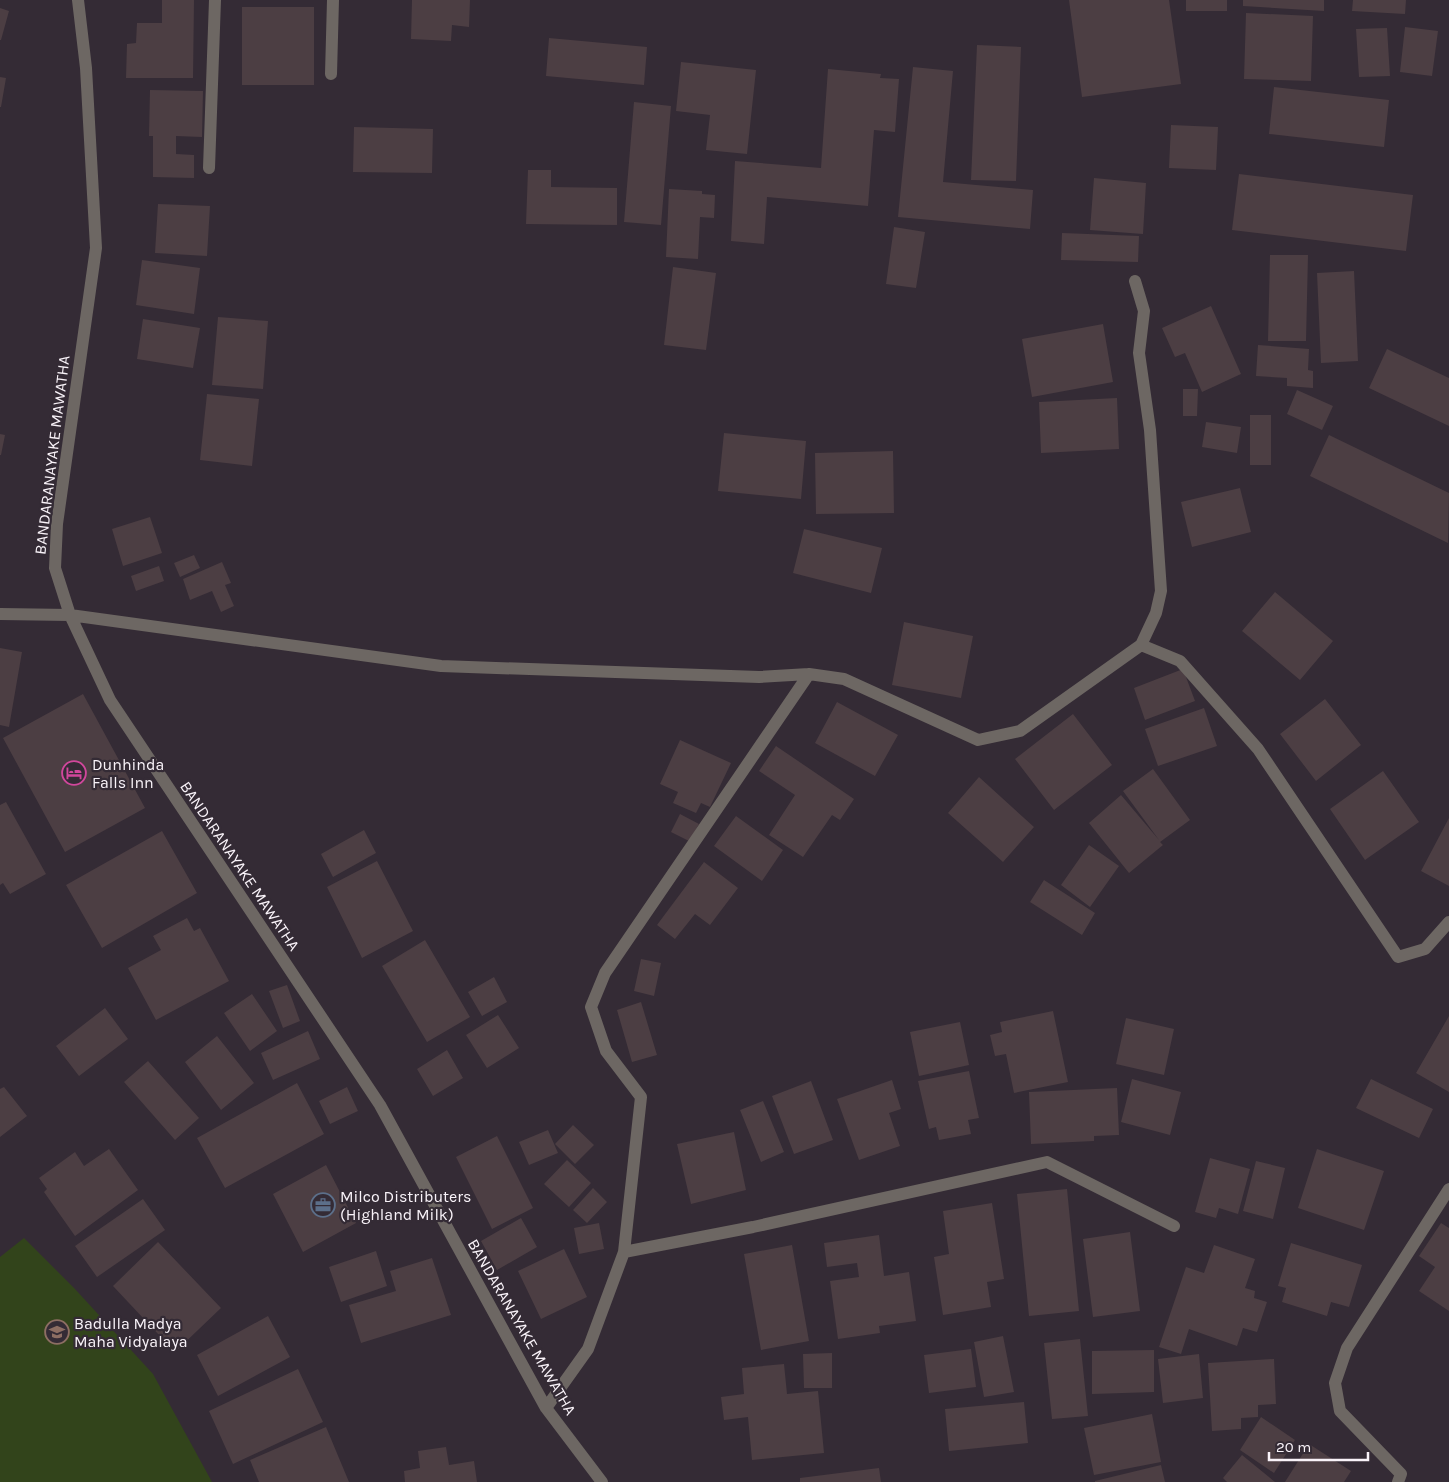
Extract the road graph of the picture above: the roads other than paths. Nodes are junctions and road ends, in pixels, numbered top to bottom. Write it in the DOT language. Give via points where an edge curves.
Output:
graph roads {
  1 [pos="78,0"];
  2 [pos="215,0"];
  3 [pos="334,0"];
  4 [pos="331,74"];
  5 [pos="209,168"];
  6 [pos="1135,281"];
  7 [pos="0,614"];
  8 [pos="70,615"];
  9 [pos="1141,645"];
  10 [pos="809,674"];
  11 [pos="1449,922"];
  12 [pos="1449,1189"];
  13 [pos="1174,1226"];
  14 [pos="624,1252"];
  15 [pos="546,1408"];
  16 [pos="602,1482"];
  17 [pos="1398,1482"];
  1 -- 8 [label="street, BANDARANAYAKE MAWATHA" via="86,68 96,248 57,533 55,568"];
  2 -- 5 [label="street"];
  3 -- 4 [label="street"];
  6 -- 9 [label="street" via="1144,311 1139,353 1150,430 1161,591 1156,613"];
  7 -- 8 [label="street"];
  8 -- 10 [label="street" via="441,666 759,676"];
  8 -- 15 [label="street, BANDARANAYAKE MAWATHA" via="110,700 380,1104"];
  9 -- 10 [label="street" via="1020,731 978,740 844,679"];
  9 -- 11 [label="street" via="1180,661 1258,749 1398,956 1425,949"];
  10 -- 14 [label="street" via="605,973 591,1007 606,1051 641,1097"];
  12 -- 17 [label="street" via="1346,1348 1335,1383 1340,1411 1401,1474"];
  13 -- 14 [label="street" via="1047,1162"];
  14 -- 15 [label="street" via="588,1349"];
  15 -- 16 [label="street, BANDARANAYAKE MAWATHA"];
}
